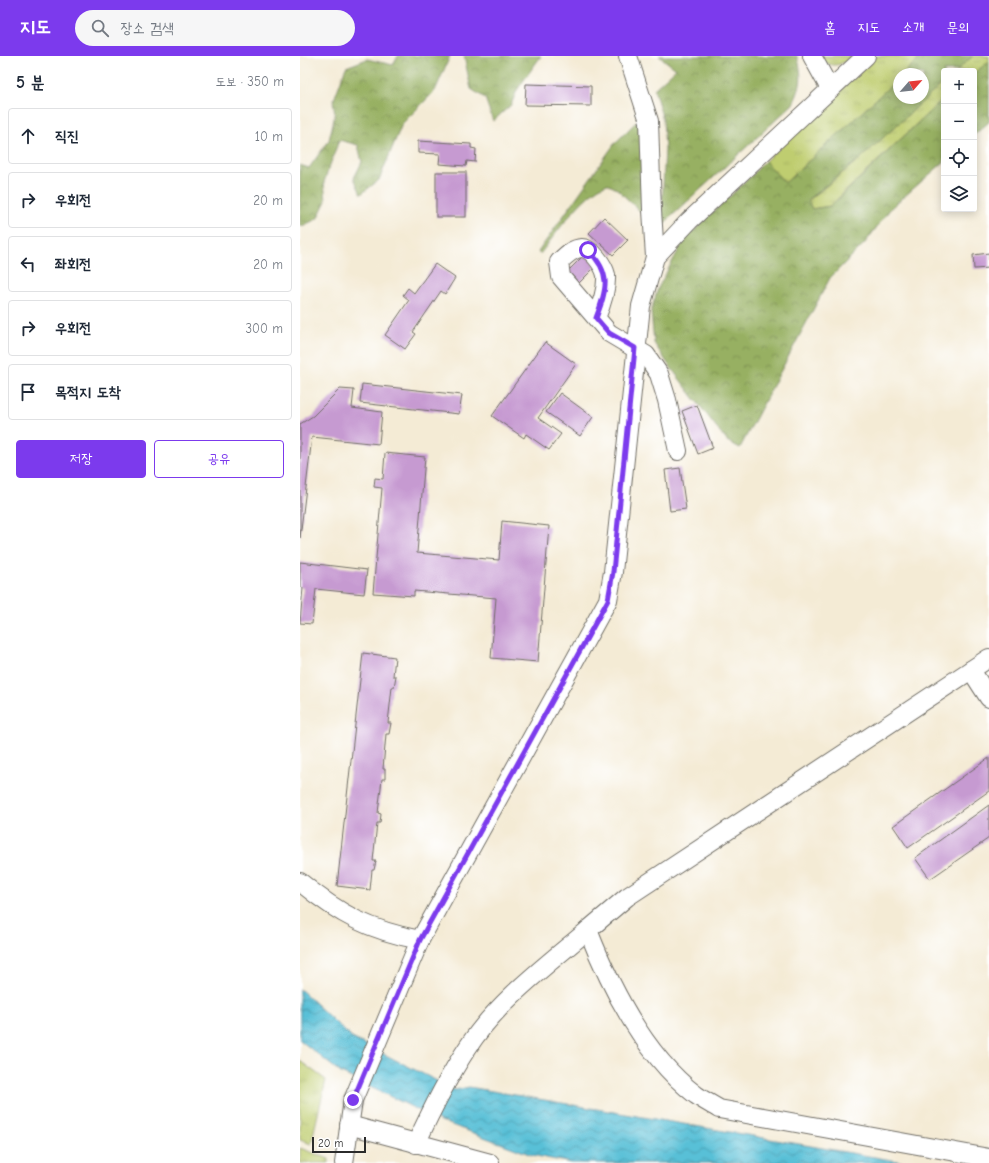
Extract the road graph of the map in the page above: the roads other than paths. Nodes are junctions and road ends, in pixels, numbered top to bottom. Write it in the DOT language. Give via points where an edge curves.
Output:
graph roads {
  1 [pos="628,56"];
  2 [pos="812,56"];
  3 [pos="866,56"];
  4 [pos="830,89"];
  5 [pos="655,257"];
  6 [pos="596,318"];
  7 [pos="635,348"];
  8 [pos="678,452"];
  9 [pos="989,658"];
  10 [pos="971,670"];
  11 [pos="989,698"];
  12 [pos="300,882"];
  13 [pos="588,930"];
  14 [pos="420,940"];
  15 [pos="349,1125"];
  16 [pos="416,1144"];
  17 [pos="989,1158"];
  18 [pos="344,1163"];
  19 [pos="490,1163"];
  1 -- 5 [label="street" via="649,120"];
  2 -- 4 [label="street"];
  3 -- 4 [label="street"];
  4 -- 5 [label="street" via="689,221"];
  5 -- 7 [label="street" via="641,306"];
  6 -- 7 [label="street" via="609,333"];
  7 -- 8 [label="street" via="646,355 659,374"];
  7 -- 14 [label="street" via="608,600"];
  9 -- 10 [label="street"];
  10 -- 11 [label="street"];
  10 -- 13 [label="street" via="627,898"];
  12 -- 14 [label="street" via="323,901 366,926 391,935"];
  13 -- 16 [label="street" via="549,963 492,1018 468,1046"];
  13 -- 17 [label="street" via="604,971 635,1025 669,1072 696,1095 719,1109"];
  14 -- 15 [label="street" via="353,1100"];
  15 -- 16 [label="street"];
  15 -- 18 [label="street"];
  16 -- 19 [label="street"];
}
